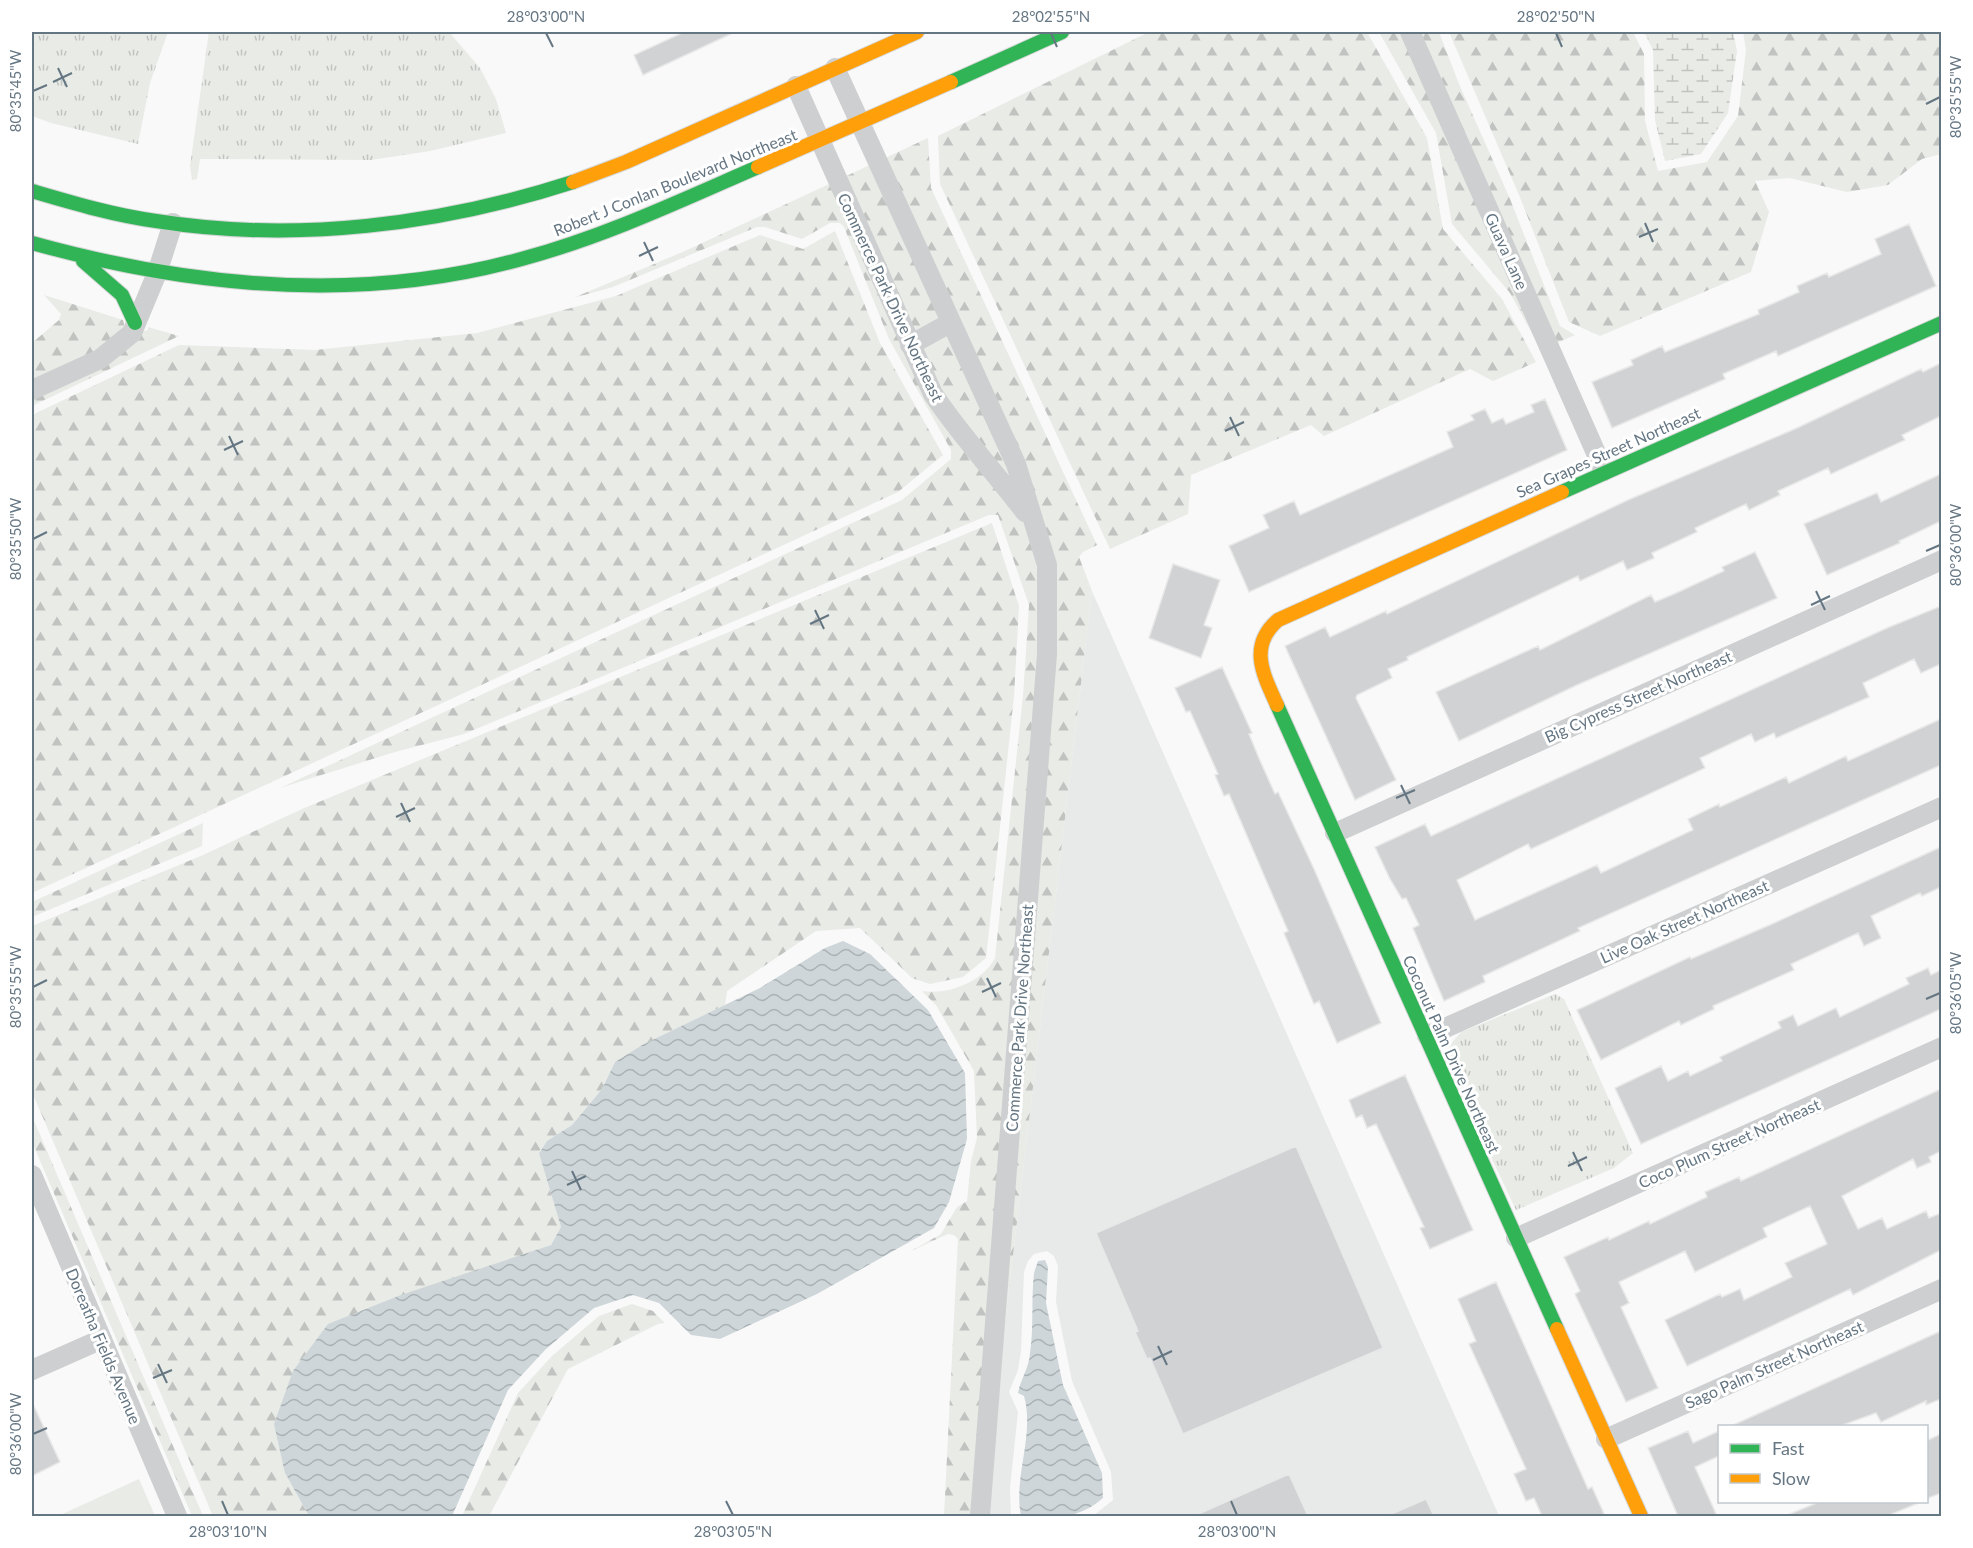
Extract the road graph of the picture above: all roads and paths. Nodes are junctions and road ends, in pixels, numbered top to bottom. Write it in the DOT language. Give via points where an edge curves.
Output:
graph roads {
  1 [pos="917,32"];
  2 [pos="1062,32"];
  3 [pos="1410,32"];
  4 [pos="835,68"];
  5 [pos="796,86"];
  6 [pos="860,123"];
  7 [pos="820,140"];
  8 [pos="32,191"];
  9 [pos="173,224"];
  10 [pos="32,243"];
  11 [pos="79,258"];
  12 [pos="157,273"];
  13 [pos="135,323"];
  14 [pos="950,323"];
  15 [pos="1941,323"];
  16 [pos="910,345"];
  17 [pos="32,390"];
  18 [pos="1604,471"];
  19 [pos="1032,522"];
  20 [pos="1941,560"];
  21 [pos="1289,613"];
  22 [pos="1941,807"];
  23 [pos="1335,833"];
  24 [pos="1427,1036"];
  25 [pos="1941,1047"];
  26 [pos="32,1175"];
  27 [pos="1516,1238"];
  28 [pos="1941,1289"];
  29 [pos="102,1339"];
  30 [pos="32,1370"];
  31 [pos="1606,1439"];
  32 [pos="177,1516"];
  33 [pos="980,1516"];
  34 [pos="1641,1516"];
  1 -- 4 [label="main road"];
  2 -- 6 [label="main road, Robert J Conlan Boulevard Northeast"];
  3 -- 18 [label="street, Guava Lane"];
  4 -- 5 [label="main road"];
  4 -- 6 [label="street, Commerce Park Drive Northeast"];
  5 -- 7 [label="street, Commerce Park Drive Northeast"];
  5 -- 9 [label="main road" via="615,166 556,188 476,210 388,225 305,231"];
  6 -- 7 [label="main road, Robert J Conlan Boulevard Northeast"];
  6 -- 14 [label="street, Commerce Park Drive Northeast"];
  7 -- 12 [label="main road, Robert J Conlan Boulevard Northeast" via="582,242 495,266 396,281 322,286 230,282"];
  7 -- 16 [label="street, Commerce Park Drive Northeast"];
  8 -- 9 [label="main road" via="99,210"];
  9 -- 12 [label="street"];
  10 -- 11 [label="main road, Robert J Conlan Boulevard Northeast"];
  11 -- 12 [label="main road, Robert J Conlan Boulevard Northeast"];
  11 -- 13 [label="main road" via="113,284 130,305"];
  12 -- 13 [label="street"];
  13 -- 17 [label="street" via="132,333 100,359"];
  14 -- 16 [label="street"];
  14 -- 19 [label="street, Commerce Park Drive Northeast" via="1016,464"];
  15 -- 18 [label="main road, Sea Grapes Street Northeast"];
  16 -- 19 [label="street, Commerce Park Drive Northeast" via="933,394 956,428"];
  18 -- 21 [label="main road, Sea Grapes Street Northeast"];
  19 -- 33 [label="street, Commerce Park Drive Northeast" via="1047,565 1047,654"];
  20 -- 23 [label="street, Big Cypress Street Northeast"];
  21 -- 23 [label="main road, Coconut Palm Drive Northeast" via="1267,629 1259,661"];
  22 -- 24 [label="street, Live Oak Street Northeast"];
  23 -- 24 [label="main road, Coconut Palm Drive Northeast"];
  24 -- 27 [label="main road, Coconut Palm Drive Northeast"];
  25 -- 27 [label="street, Coco Plum Street Northeast"];
  26 -- 29 [label="street, Doreatha Fields Avenue"];
  27 -- 31 [label="main road, Coconut Palm Drive Northeast"];
  28 -- 31 [label="street, Sago Palm Street Northeast"];
  29 -- 30 [label="street"];
  29 -- 32 [label="street, Doreatha Fields Avenue"];
  31 -- 34 [label="main road, Coconut Palm Drive Northeast"];
}
